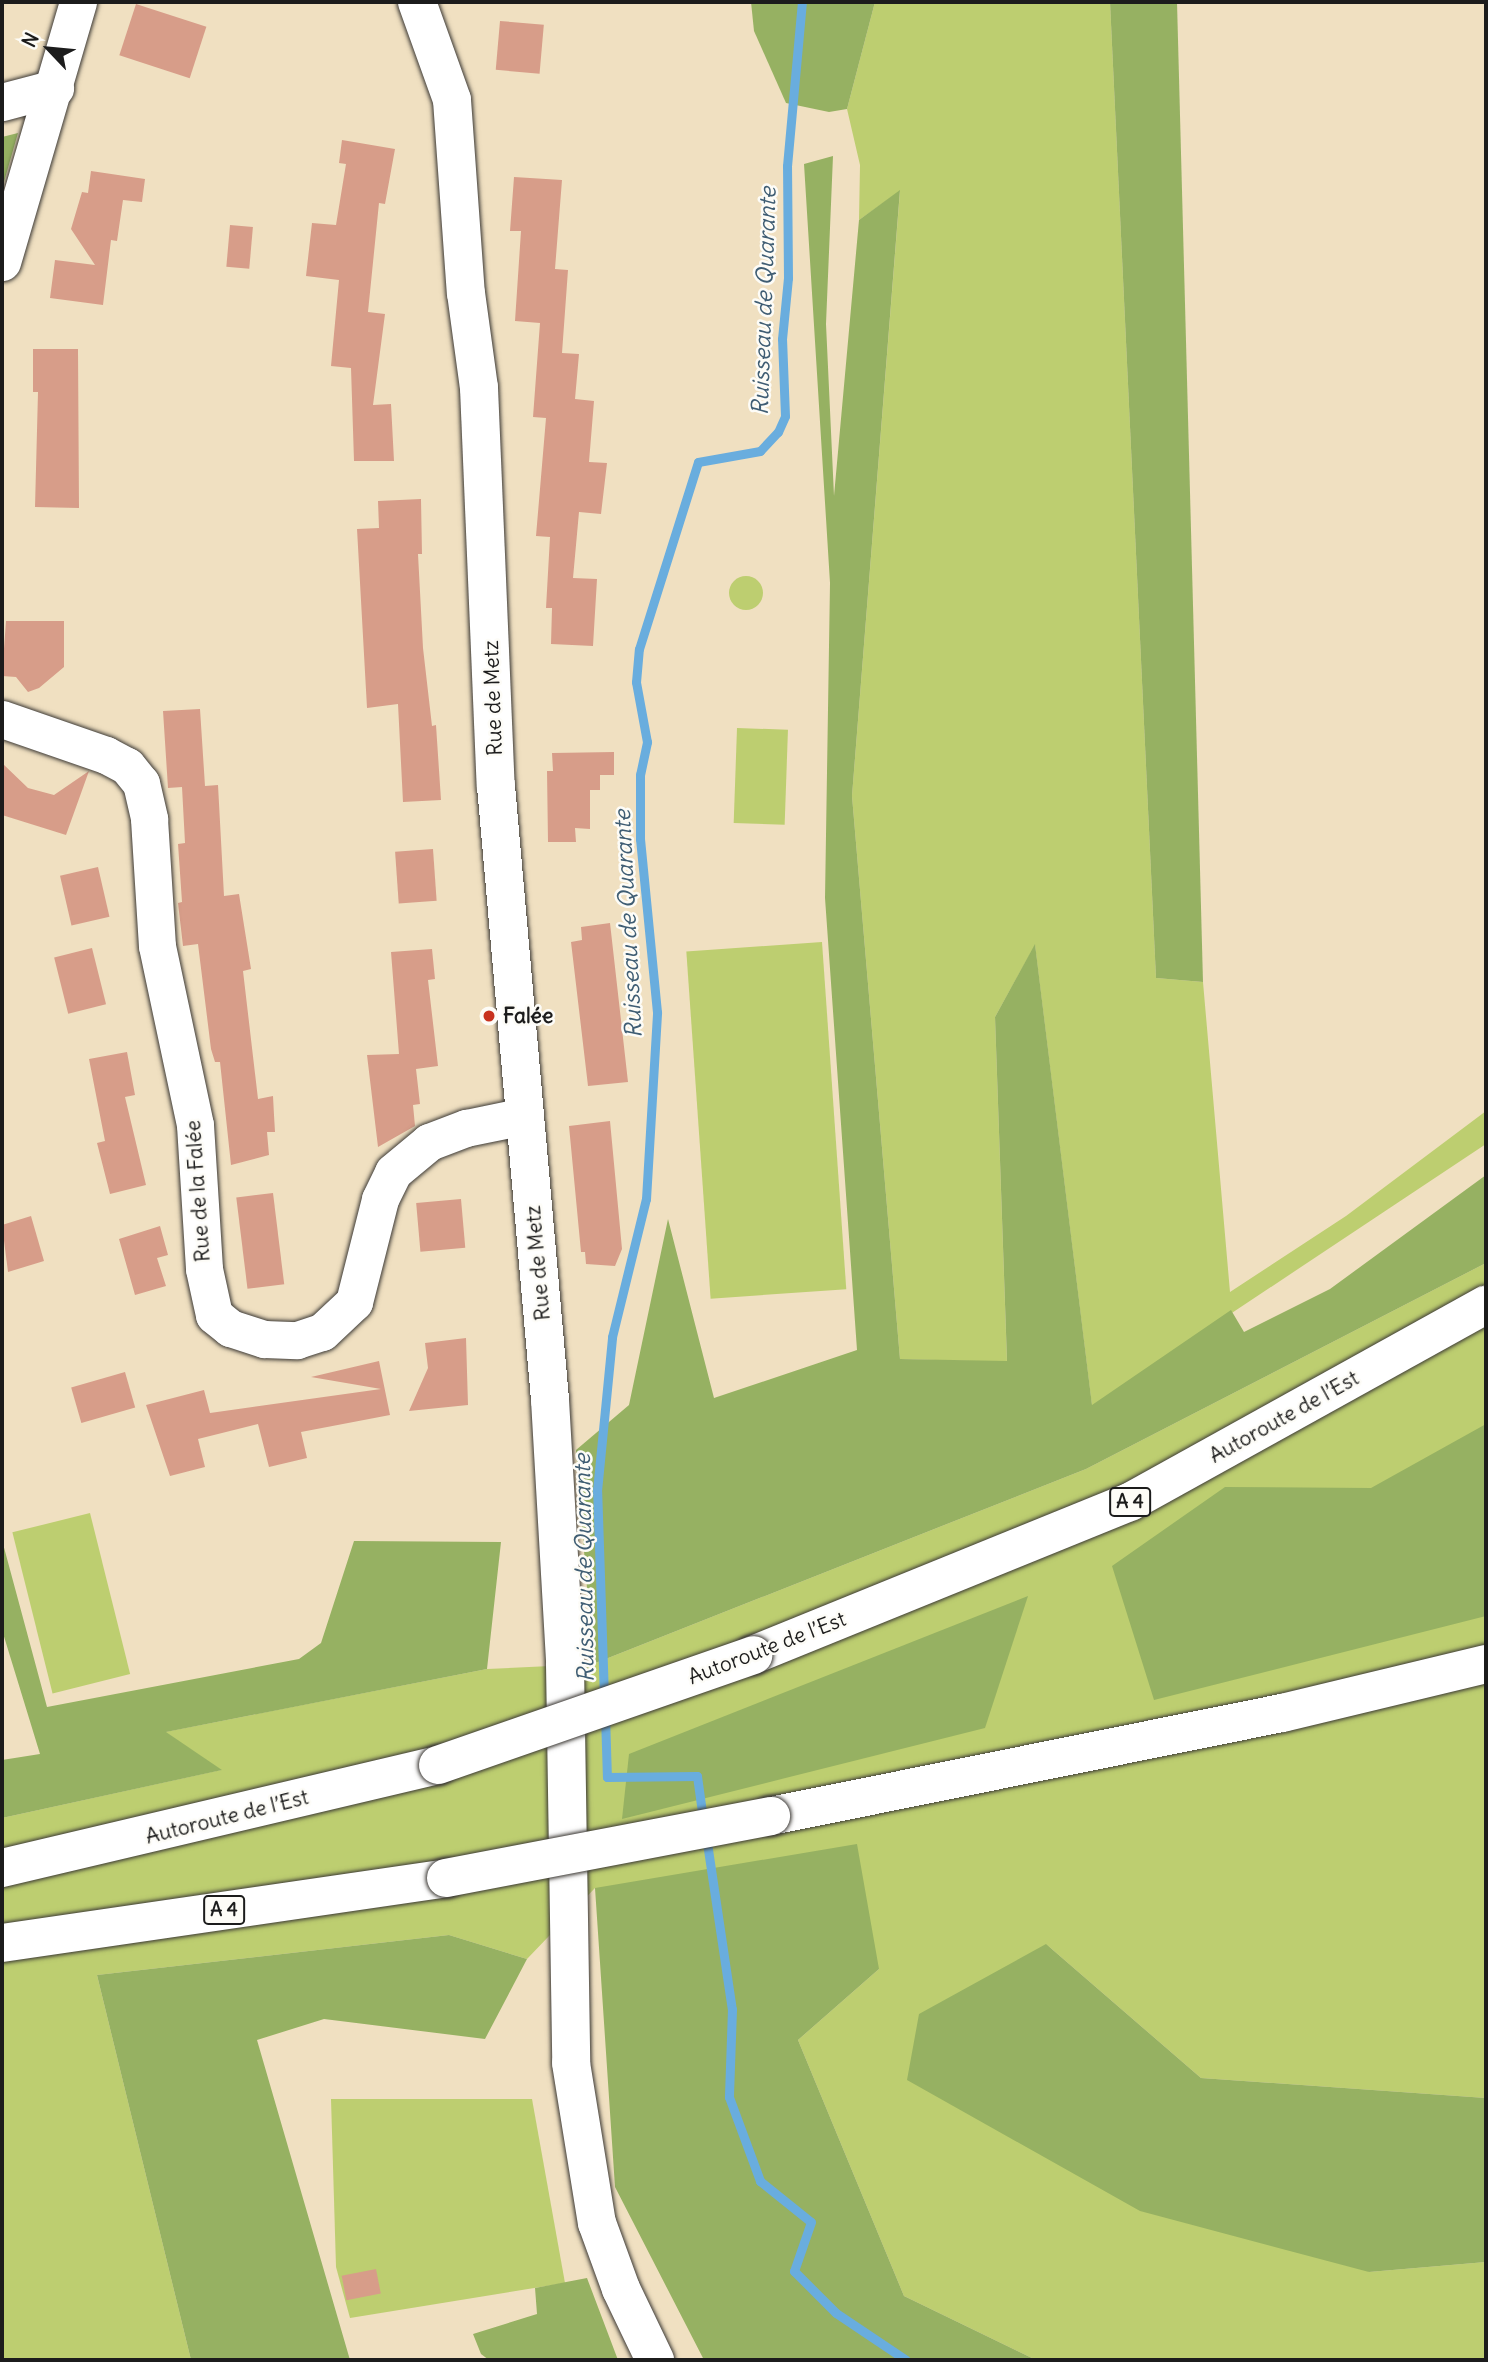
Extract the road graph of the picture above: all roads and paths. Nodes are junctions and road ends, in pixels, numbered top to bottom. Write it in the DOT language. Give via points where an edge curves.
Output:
graph roads {
  1 [pos="78,2"];
  2 [pos="417,2"];
  3 [pos="55,88"];
  4 [pos="2,102"];
  5 [pos="2,262"];
  6 [pos="2,719"];
  7 [pos="524,1116"];
  8 [pos="1486,1305"];
  9 [pos="1486,1664"];
  10 [pos="2,1868"];
  11 [pos="2,1943"];
  12 [pos="655,2360"];
  1 -- 3 [label="street"];
  2 -- 7 [label="main road, Rue de Metz" via="452,100 466,293 479,388 496,786"];
  3 -- 4 [label="street"];
  3 -- 5 [label="street"];
  6 -- 7 [label="street, Rue de la Falée" via="106,755 127,766 141,783 149,819 157,946 195,1125 207,1295 214,1315 230,1328 264,1339 297,1339 341,1320 354,1303 365,1272 380,1199 393,1172 429,1142 466,1128"];
  7 -- 12 [label="main road, Rue de Metz" via="550,1400 565,1664 571,2063 597,2223 621,2289"];
  8 -- 10 [label="main road, Autoroute de l’Est / A 4, bridge" via="1130,1502 752,1655 438,1765"];
  9 -- 11 [label="main road, A 4, bridge" via="1282,1713 446,1878"];
}
